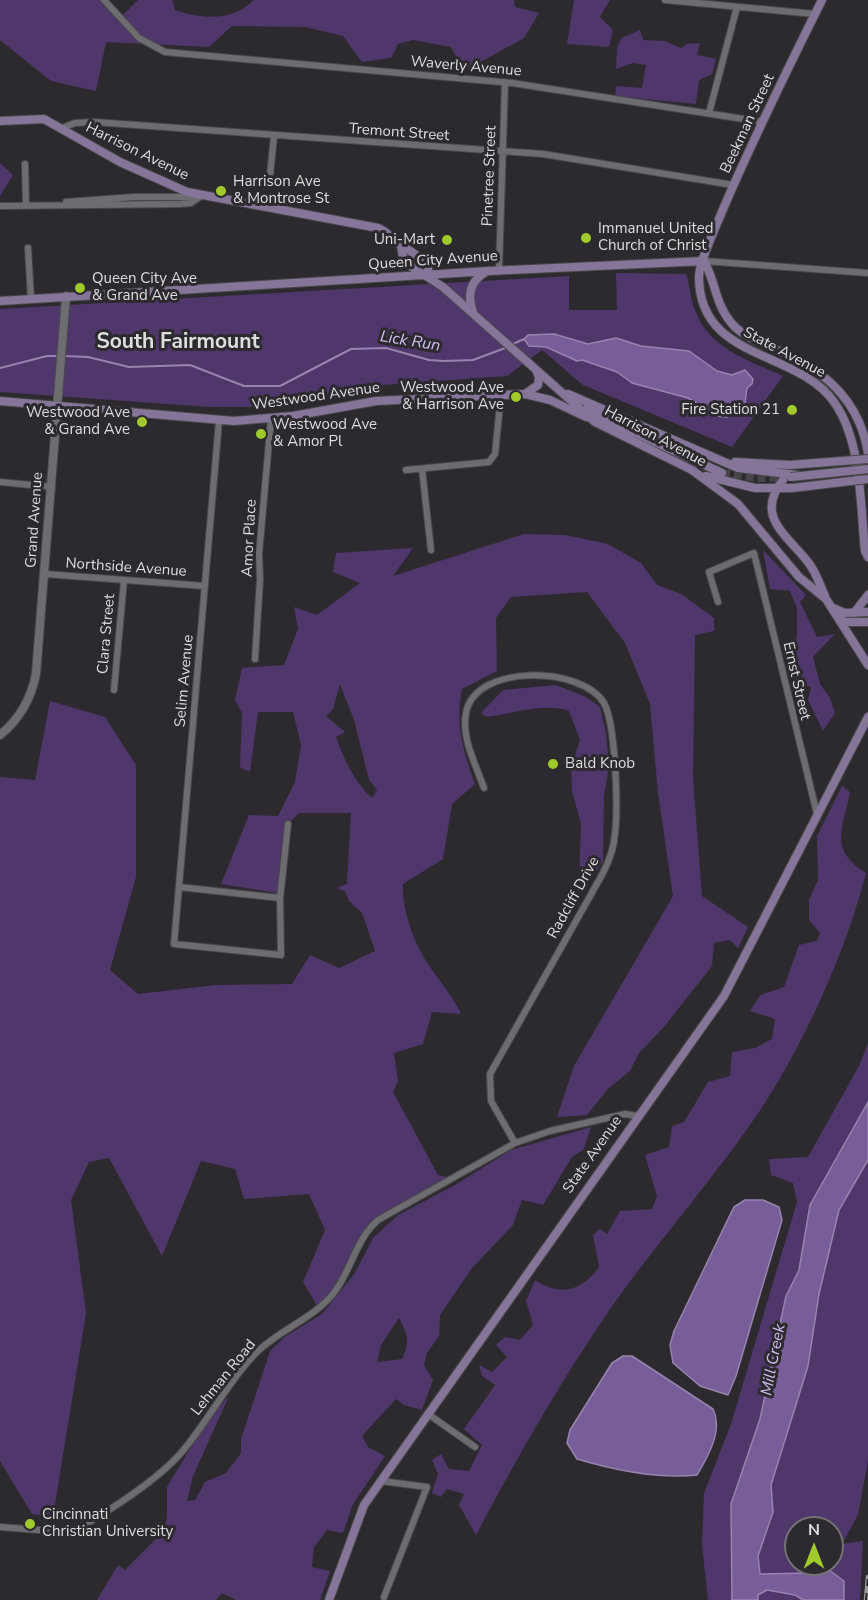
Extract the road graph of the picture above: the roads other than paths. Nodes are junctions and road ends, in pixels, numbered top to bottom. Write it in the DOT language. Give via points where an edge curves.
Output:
graph roads {
  1 [pos="104,0"];
  2 [pos="665,0"];
  3 [pos="822,0"];
  4 [pos="737,7"];
  5 [pos="816,14"];
  6 [pos="505,82"];
  7 [pos="709,113"];
  8 [pos="0,121"];
  9 [pos="763,122"];
  10 [pos="62,128"];
  11 [pos="274,136"];
  12 [pos="503,152"];
  13 [pos="24,164"];
  14 [pos="269,185"];
  15 [pos="733,185"];
  16 [pos="201,196"];
  17 [pos="26,205"];
  18 [pos="0,206"];
  19 [pos="28,248"];
  20 [pos="704,261"];
  21 [pos="499,270"];
  22 [pos="489,271"];
  23 [pos="868,273"];
  24 [pos="428,275"];
  25 [pos="66,296"];
  26 [pos="31,299"];
  27 [pos="0,301"];
  28 [pos="474,314"];
  29 [pos="536,370"];
  30 [pos="562,391"];
  31 [pos="525,394"];
  32 [pos="501,395"];
  33 [pos="0,401"];
  34 [pos="57,406"];
  35 [pos="579,406"];
  36 [pos="271,419"];
  37 [pos="219,421"];
  38 [pos="595,422"];
  39 [pos="868,453"];
  40 [pos="868,459"];
  41 [pos="727,463"];
  42 [pos="422,469"];
  43 [pos="868,469"];
  44 [pos="406,470"];
  45 [pos="692,470"];
  46 [pos="722,473"];
  47 [pos="824,473"];
  48 [pos="803,476"];
  49 [pos="787,478"];
  50 [pos="868,479"];
  51 [pos="0,482"];
  52 [pos="732,484"];
  53 [pos="52,487"];
  54 [pos="776,489"];
  55 [pos="431,550"];
  56 [pos="868,557"];
  57 [pos="45,574"];
  58 [pos="124,580"];
  59 [pos="205,586"];
  60 [pos="868,595"];
  61 [pos="826,599"];
  62 [pos="718,602"];
  63 [pos="833,608"];
  64 [pos="868,612"];
  65 [pos="853,613"];
  66 [pos="840,618"];
  67 [pos="868,622"];
  68 [pos="255,658"];
  69 [pos="868,665"];
  70 [pos="114,690"];
  71 [pos="868,717"];
  72 [pos="0,735"];
  73 [pos="484,788"];
  74 [pos="817,813"];
  75 [pos="288,824"];
  76 [pos="179,887"];
  77 [pos="280,898"];
  78 [pos="637,1116"];
  79 [pos="515,1143"];
  80 [pos="428,1414"];
  81 [pos="475,1447"];
  82 [pos="381,1481"];
  83 [pos="0,1527"];
  84 [pos="384,1597"];
  85 [pos="329,1600"];
  1 -- 6 [label="street, Waverly Avenue" via="139,38 165,52"];
  2 -- 4 [label="street"];
  3 -- 5 [label="main road, Beekman Street"];
  4 -- 5 [label="street"];
  4 -- 7 [label="street"];
  5 -- 9 [label="main road, Beekman Street"];
  6 -- 7 [label="street, Waverly Avenue"];
  6 -- 12 [label="street, Pinetree Street"];
  7 -- 9 [label="street, Waverly Avenue"];
  8 -- 10 [label="main road, Harrison Avenue" via="37,118"];
  9 -- 15 [label="main road, Beekman Street"];
  10 -- 11 [label="street, Tremont Street" via="94,122"];
  10 -- 16 [label="main road, Harrison Avenue" via="163,182"];
  11 -- 12 [label="street, Tremont Street"];
  11 -- 14 [label="street"];
  12 -- 15 [label="street, Tremont Street" via="575,159"];
  12 -- 21 [label="street, Pinetree Street"];
  13 -- 17 [label="street"];
  15 -- 20 [label="main road, Beekman Street"];
  16 -- 17 [label="street" via="180,204"];
  16 -- 24 [label="main road, Harrison Avenue" via="378,228 413,249 428,265"];
  17 -- 18 [label="street"];
  19 -- 26 [label="street"];
  20 -- 21 [label="main road, Queen City Avenue"];
  20 -- 23 [label="street, Queen City Avenue"];
  20 -- 39 [label="main road, State Avenue" via="718,302 736,327 748,337 812,367 837,386 854,412"];
  20 -- 56 [label="main road, State Avenue" via="699,270 701,297 717,328 748,350 814,381 845,419 854,446"];
  21 -- 22 [label="main road, Queen City Avenue"];
  22 -- 24 [label="main road, Queen City Avenue"];
  22 -- 28 [label="main road" via="476,279 470,289"];
  24 -- 25 [label="main road, Queen City Avenue"];
  24 -- 28 [label="main road, Harrison Avenue"];
  25 -- 26 [label="main road, Queen City Avenue"];
  25 -- 34 [label="street, Grand Avenue"];
  26 -- 27 [label="main road, Queen City Avenue"];
  28 -- 29 [label="main road, Harrison Avenue"];
  29 -- 30 [label="main road, Harrison Avenue"];
  29 -- 31 [label="main road" via="538,385"];
  30 -- 35 [label="main road, Harrison Avenue"];
  30 -- 41 [label="main road"];
  31 -- 32 [label="main road, Westwood Avenue"];
  31 -- 38 [label="main road, Westwood Avenue" via="550,400"];
  32 -- 36 [label="main road, Westwood Avenue" via="376,401"];
  32 -- 42 [label="street" via="492,460"];
  33 -- 34 [label="main road, Westwood Avenue"];
  34 -- 37 [label="main road, Westwood Avenue"];
  34 -- 53 [label="street, Grand Avenue"];
  35 -- 38 [label="main road, Harrison Avenue"];
  35 -- 46 [label="main road"];
  36 -- 37 [label="main road, Westwood Avenue"];
  36 -- 68 [label="street, Amor Place"];
  37 -- 59 [label="street, Selim Avenue"];
  38 -- 45 [label="main road, Harrison Avenue"];
  40 -- 41 [label="main road, bridge" via="790,465"];
  41 -- 48 [label="main road, bridge" via="763,473"];
  42 -- 44 [label="street"];
  42 -- 55 [label="street"];
  43 -- 47 [label="main road, bridge"];
  45 -- 52 [label="main road"];
  45 -- 61 [label="main road, Harrison Avenue" via="738,504 799,577"];
  47 -- 48 [label="main road, bridge"];
  47 -- 49 [label="main road, bridge"];
  48 -- 49 [label="main road, bridge"];
  49 -- 52 [label="main road"];
  49 -- 54 [label="main road"];
  50 -- 54 [label="main road, bridge"];
  51 -- 53 [label="street"];
  52 -- 54 [label="main road"];
  53 -- 57 [label="street, Grand Avenue"];
  54 -- 61 [label="main road" via="771,507 776,524 811,565"];
  57 -- 58 [label="street, Northside Avenue"];
  57 -- 72 [label="street, Grand Avenue" via="32,693 19,716"];
  58 -- 59 [label="street, Northside Avenue"];
  58 -- 70 [label="street, Clara Street"];
  59 -- 76 [label="street, Selim Avenue"];
  60 -- 65 [label="main road"];
  61 -- 63 [label="main road, Harrison Avenue"];
  62 -- 74 [label="street, Ernst Street" via="709,572 754,553"];
  63 -- 65 [label="main road"];
  63 -- 66 [label="main road, Harrison Avenue"];
  64 -- 65 [label="main road"];
  66 -- 67 [label="main road" via="846,622"];
  66 -- 69 [label="main road, Harrison Avenue"];
  71 -- 74 [label="main road, State Avenue"];
  73 -- 79 [label="street, Radcliff Drive" via="464,724 468,703 482,687 501,678 559,677 586,687 604,703 614,750 616,832 612,850 603,873 490,1074 491,1101"];
  74 -- 78 [label="main road, State Avenue" via="724,996"];
  75 -- 77 [label="street"];
  76 -- 77 [label="street"];
  76 -- 77 [label="street, Selim Avenue" via="174,944 281,955"];
  78 -- 79 [label="street, Lehman Road" via="625,1114"];
  78 -- 80 [label="main road, State Avenue"];
  79 -- 83 [label="street, Lehman Road" via="371,1226 319,1309 289,1326 255,1354 179,1455 137,1490 79,1528 65,1532"];
  80 -- 81 [label="street"];
  80 -- 82 [label="main road, State Avenue"];
  82 -- 84 [label="street" via="427,1487"];
  82 -- 85 [label="main road, State Avenue" via="357,1518"];
}
